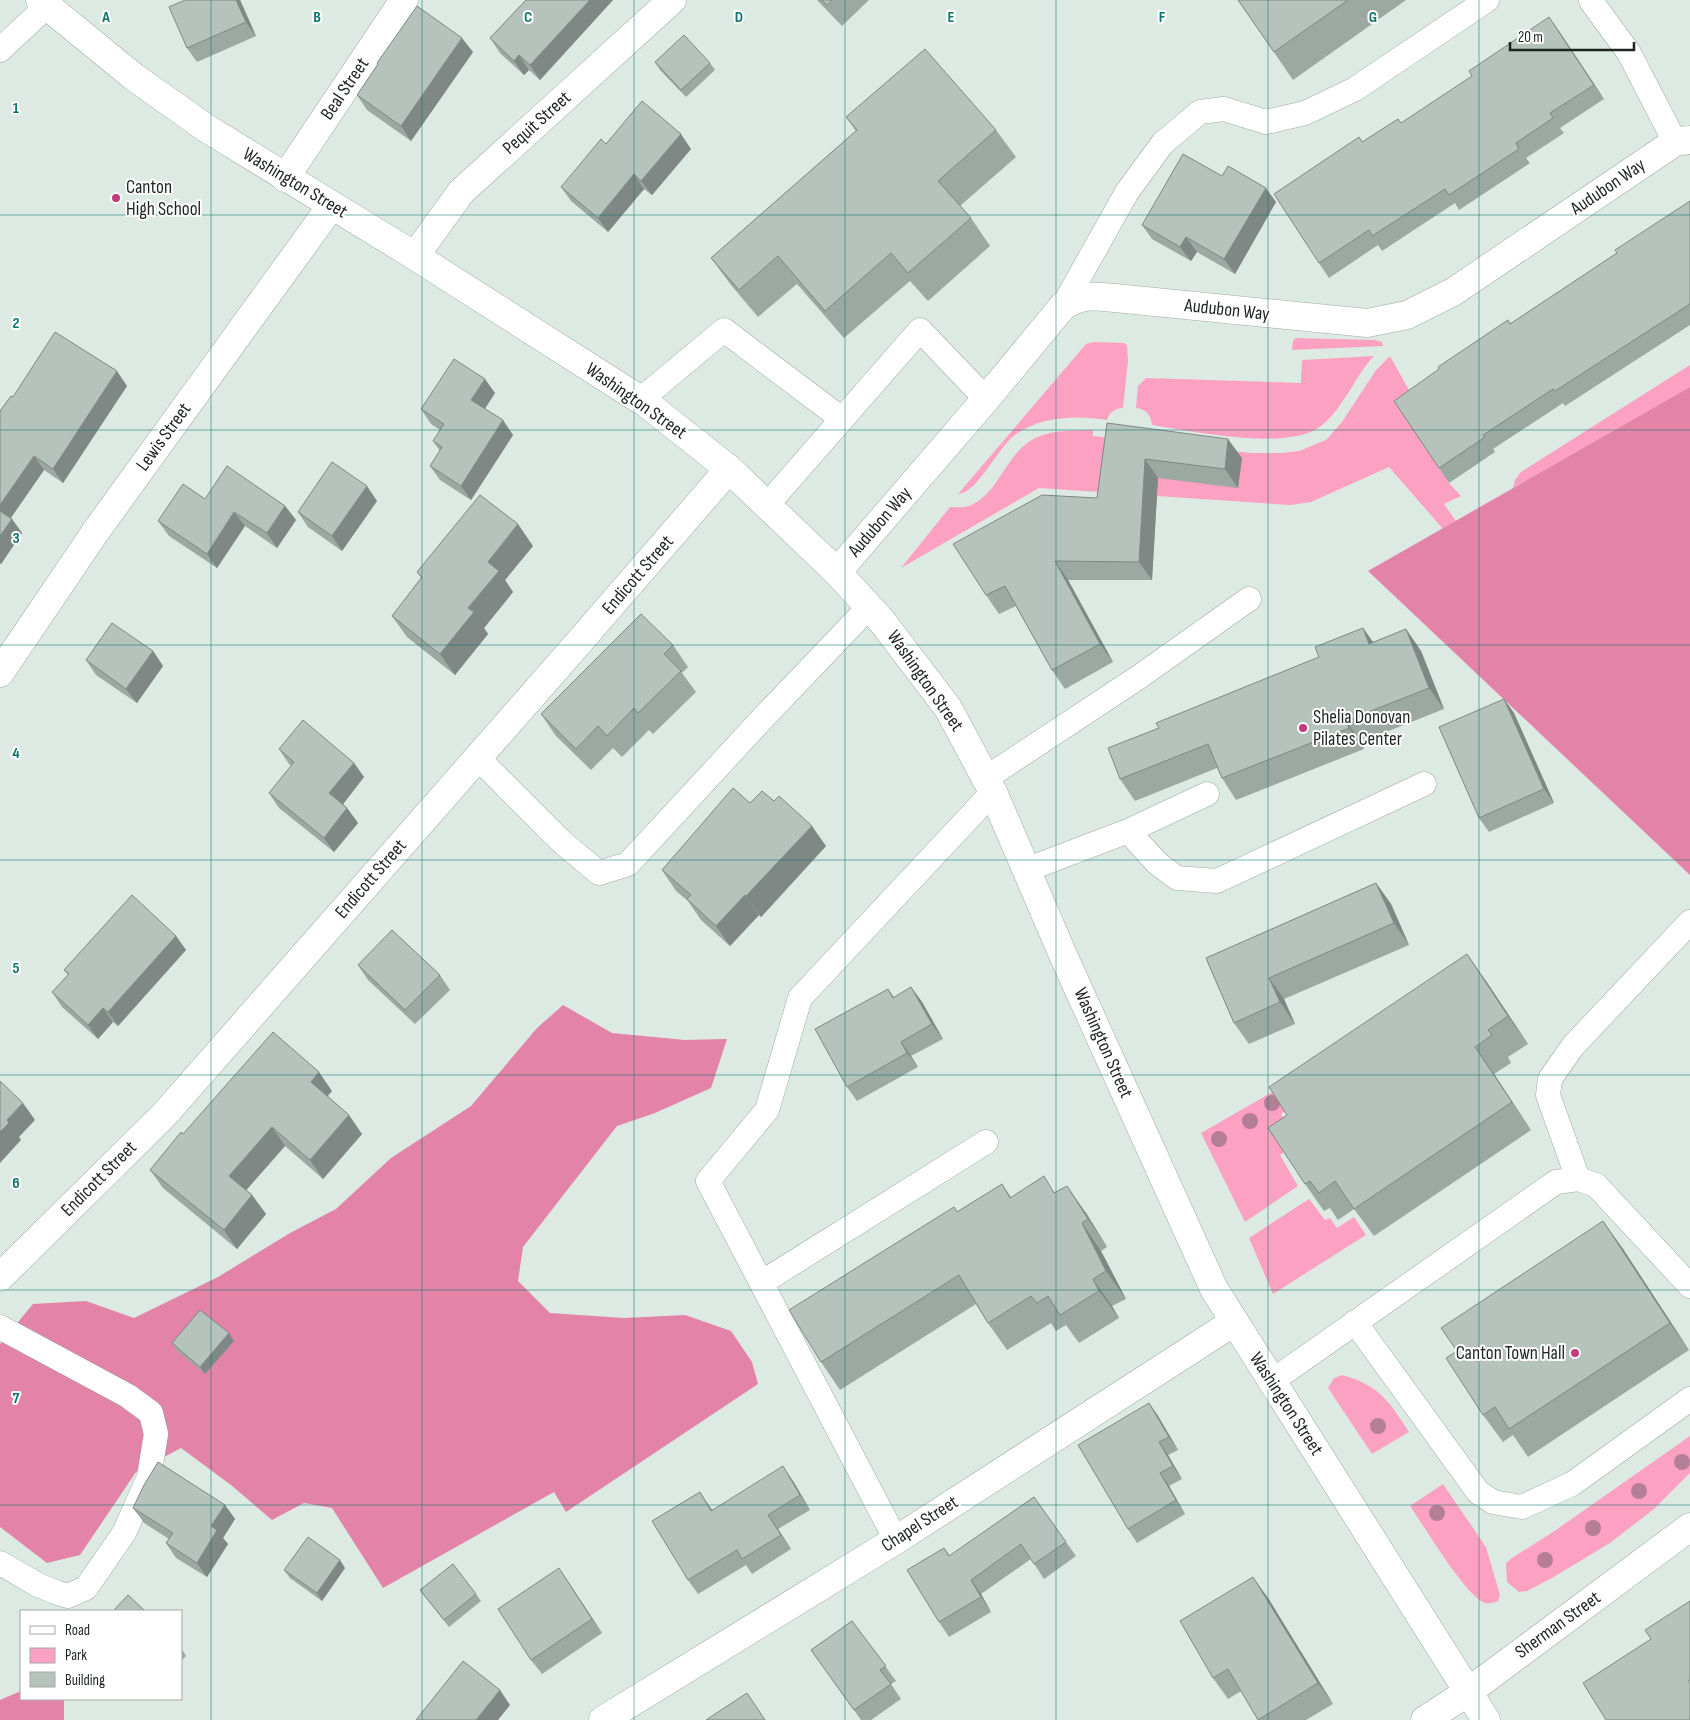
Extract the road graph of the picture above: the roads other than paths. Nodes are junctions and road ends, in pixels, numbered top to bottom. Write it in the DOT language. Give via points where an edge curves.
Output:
graph roads {
  1 [pos="404,0"];
  2 [pos="672,0"];
  3 [pos="1487,0"];
  4 [pos="1590,1"];
  5 [pos="44,3"];
  6 [pos="0,50"];
  7 [pos="1683,141"];
  8 [pos="285,178"];
  9 [pos="332,205"];
  10 [pos="415,256"];
  11 [pos="1063,306"];
  12 [pos="986,399"];
  13 [pos="640,400"];
  14 [pos="842,419"];
  15 [pos="728,469"];
  16 [pos="767,505"];
  17 [pos="837,572"];
  18 [pos="1249,599"];
  19 [pos="869,607"];
  20 [pos="0,673"];
  21 [pos="478,758"];
  22 [pos="1424,784"];
  23 [pos="990,785"];
  24 [pos="1207,794"];
  25 [pos="1128,831"];
  26 [pos="1026,870"];
  27 [pos="1690,922"];
  28 [pos="986,1142"];
  29 [pos="1578,1179"];
  30 [pos="0,1277"];
  31 [pos="761,1283"];
  32 [pos="1690,1286"];
  33 [pos="1234,1322"];
  34 [pos="1355,1322"];
  35 [pos="0,1327"];
  36 [pos="1272,1381"];
  37 [pos="1690,1399"];
  38 [pos="1690,1527"];
  39 [pos="896,1540"];
  40 [pos="0,1564"];
  41 [pos="1468,1692"];
  42 [pos="603,1720"];
  43 [pos="1424,1720"];
  44 [pos="1486,1720"];
  1 -- 8 [label="street, Beal Street"];
  2 -- 10 [label="street, Pequit Street" via="461,192"];
  3 -- 11 [label="lane" via="1355,89 1304,113 1266,122 1224,109 1200,112 1163,143 1132,185"];
  4 -- 7 [label="lane" via="1629,53"];
  5 -- 6 [label="lane"];
  5 -- 8 [label="street, Washington Street" via="134,77"];
  7 -- 11 [label="street, Audubon Way" via="1453,292 1407,315 1366,323 1091,296 1079,297"];
  8 -- 9 [label="street, Washington Street"];
  9 -- 10 [label="street, Washington Street"];
  9 -- 20 [label="street, Lewis Street" via="96,531"];
  10 -- 13 [label="street, Washington Street"];
  11 -- 12 [label="street, Audubon Way"];
  12 -- 14 [label="lane" via="920,330"];
  12 -- 17 [label="street, Audubon Way"];
  13 -- 14 [label="lane" via="724,330"];
  13 -- 15 [label="street, Washington Street"];
  14 -- 16 [label="lane"];
  15 -- 16 [label="street, Washington Street"];
  15 -- 21 [label="street, Endicott Street"];
  16 -- 17 [label="street, Washington Street"];
  17 -- 19 [label="street, Washington Street"];
  18 -- 23 [label="lane"];
  19 -- 21 [label="lane" via="628,864 599,873 563,843"];
  19 -- 23 [label="street, Washington Street" via="948,708"];
  21 -- 30 [label="street, Endicott Street" via="164,1115"];
  22 -- 25 [label="lane" via="1217,881 1177,878"];
  23 -- 26 [label="street, Washington Street"];
  23 -- 31 [label="lane" via="800,998 767,1110 708,1181"];
  24 -- 25 [label="lane"];
  25 -- 26 [label="lane"];
  26 -- 33 [label="street, Washington Street" via="1214,1289"];
  27 -- 29 [label="lane" via="1572,1046 1550,1079 1548,1096"];
  28 -- 31 [label="lane"];
  29 -- 32 [label="lane" via="1596,1185"];
  29 -- 34 [label="lane" via="1556,1182"];
  31 -- 39 [label="lane"];
  33 -- 36 [label="street, Washington Street"];
  33 -- 39 [label="street, Chapel Street"];
  34 -- 36 [label="lane"];
  34 -- 37 [label="lane" via="1478,1492 1502,1504 1522,1507 1572,1484"];
  35 -- 40 [label="lane" via="128,1396 151,1414 156,1434 149,1477 124,1533 86,1588 68,1596 38,1586"];
  36 -- 41 [label="street, Washington Street"];
  38 -- 41 [label="street, Sherman Street"];
  39 -- 42 [label="street, Chapel Street"];
  41 -- 43 [label="street, Sherman Street"];
  41 -- 44 [label="street, Washington Street"];
}
